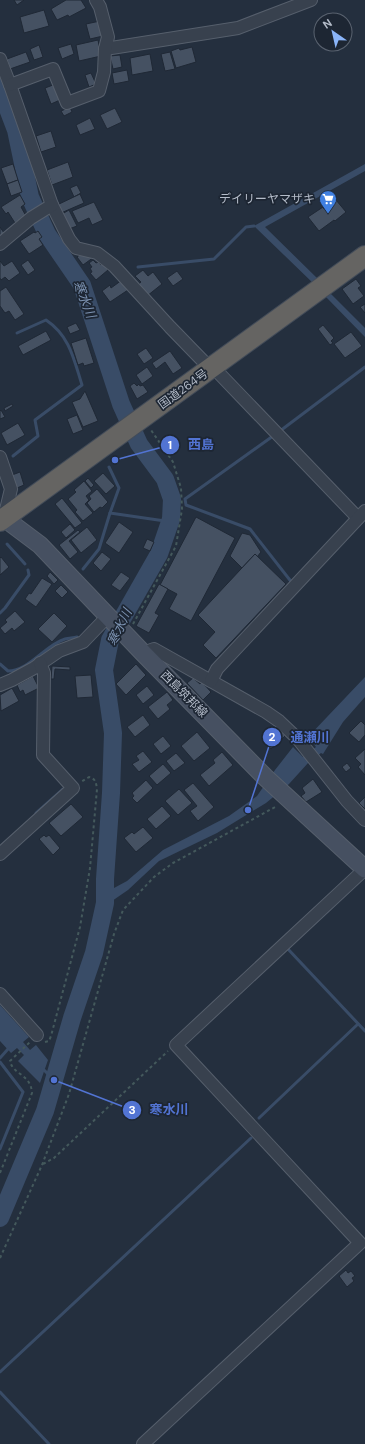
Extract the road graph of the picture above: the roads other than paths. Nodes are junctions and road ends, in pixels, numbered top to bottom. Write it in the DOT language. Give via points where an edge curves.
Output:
graph roads {
  1 [pos="96,0"];
  2 [pos="310,0"];
  3 [pos="105,49"];
  4 [pos="0,60"];
  5 [pos="10,85"];
  6 [pos="49,206"];
  7 [pos="0,244"];
  8 [pos="365,256"];
  9 [pos="213,367"];
  10 [pos="0,457"];
  11 [pos="362,515"];
  12 [pos="2,520"];
  13 [pos="108,616"];
  14 [pos="143,653"];
  15 [pos="40,663"];
  16 [pos="211,681"];
  17 [pos="0,685"];
  18 [pos="365,820"];
  19 [pos="0,854"];
  20 [pos="365,869"];
  21 [pos="0,994"];
  22 [pos="37,1035"];
  23 [pos="363,1243"];
  24 [pos="144,1444"];
  1 -- 3 [label="street" via="108,37"];
  2 -- 3 [label="street" via="238,28"];
  3 -- 5 [label="street" via="104,72 99,91 67,103 53,69"];
  4 -- 5 [label="street"];
  5 -- 6 [label="street"];
  6 -- 7 [label="street"];
  6 -- 9 [label="street" via="76,248 97,253 114,266 203,361"];
  8 -- 9 [label="highway, 国道264号"];
  9 -- 11 [label="street"];
  9 -- 12 [label="highway, 国道264号"];
  10 -- 12 [label="street" via="11,489"];
  11 -- 16 [label="street" via="217,669"];
  12 -- 13 [label="main road, 西島筑邦線" via="40,545"];
  13 -- 14 [label="main road, 西島筑邦線"];
  13 -- 15 [label="street" via="83,642 59,651"];
  14 -- 16 [label="street" via="154,649"];
  14 -- 20 [label="main road, 西島筑邦線" via="265,777"];
  15 -- 17 [label="street"];
  15 -- 19 [label="street" via="44,673 43,755 73,788"];
  16 -- 18 [label="street" via="279,721 298,739 346,801"];
  20 -- 23 [label="street" via="176,1045"];
  21 -- 22 [label="street"];
  23 -- 24 [label="street"];
}
